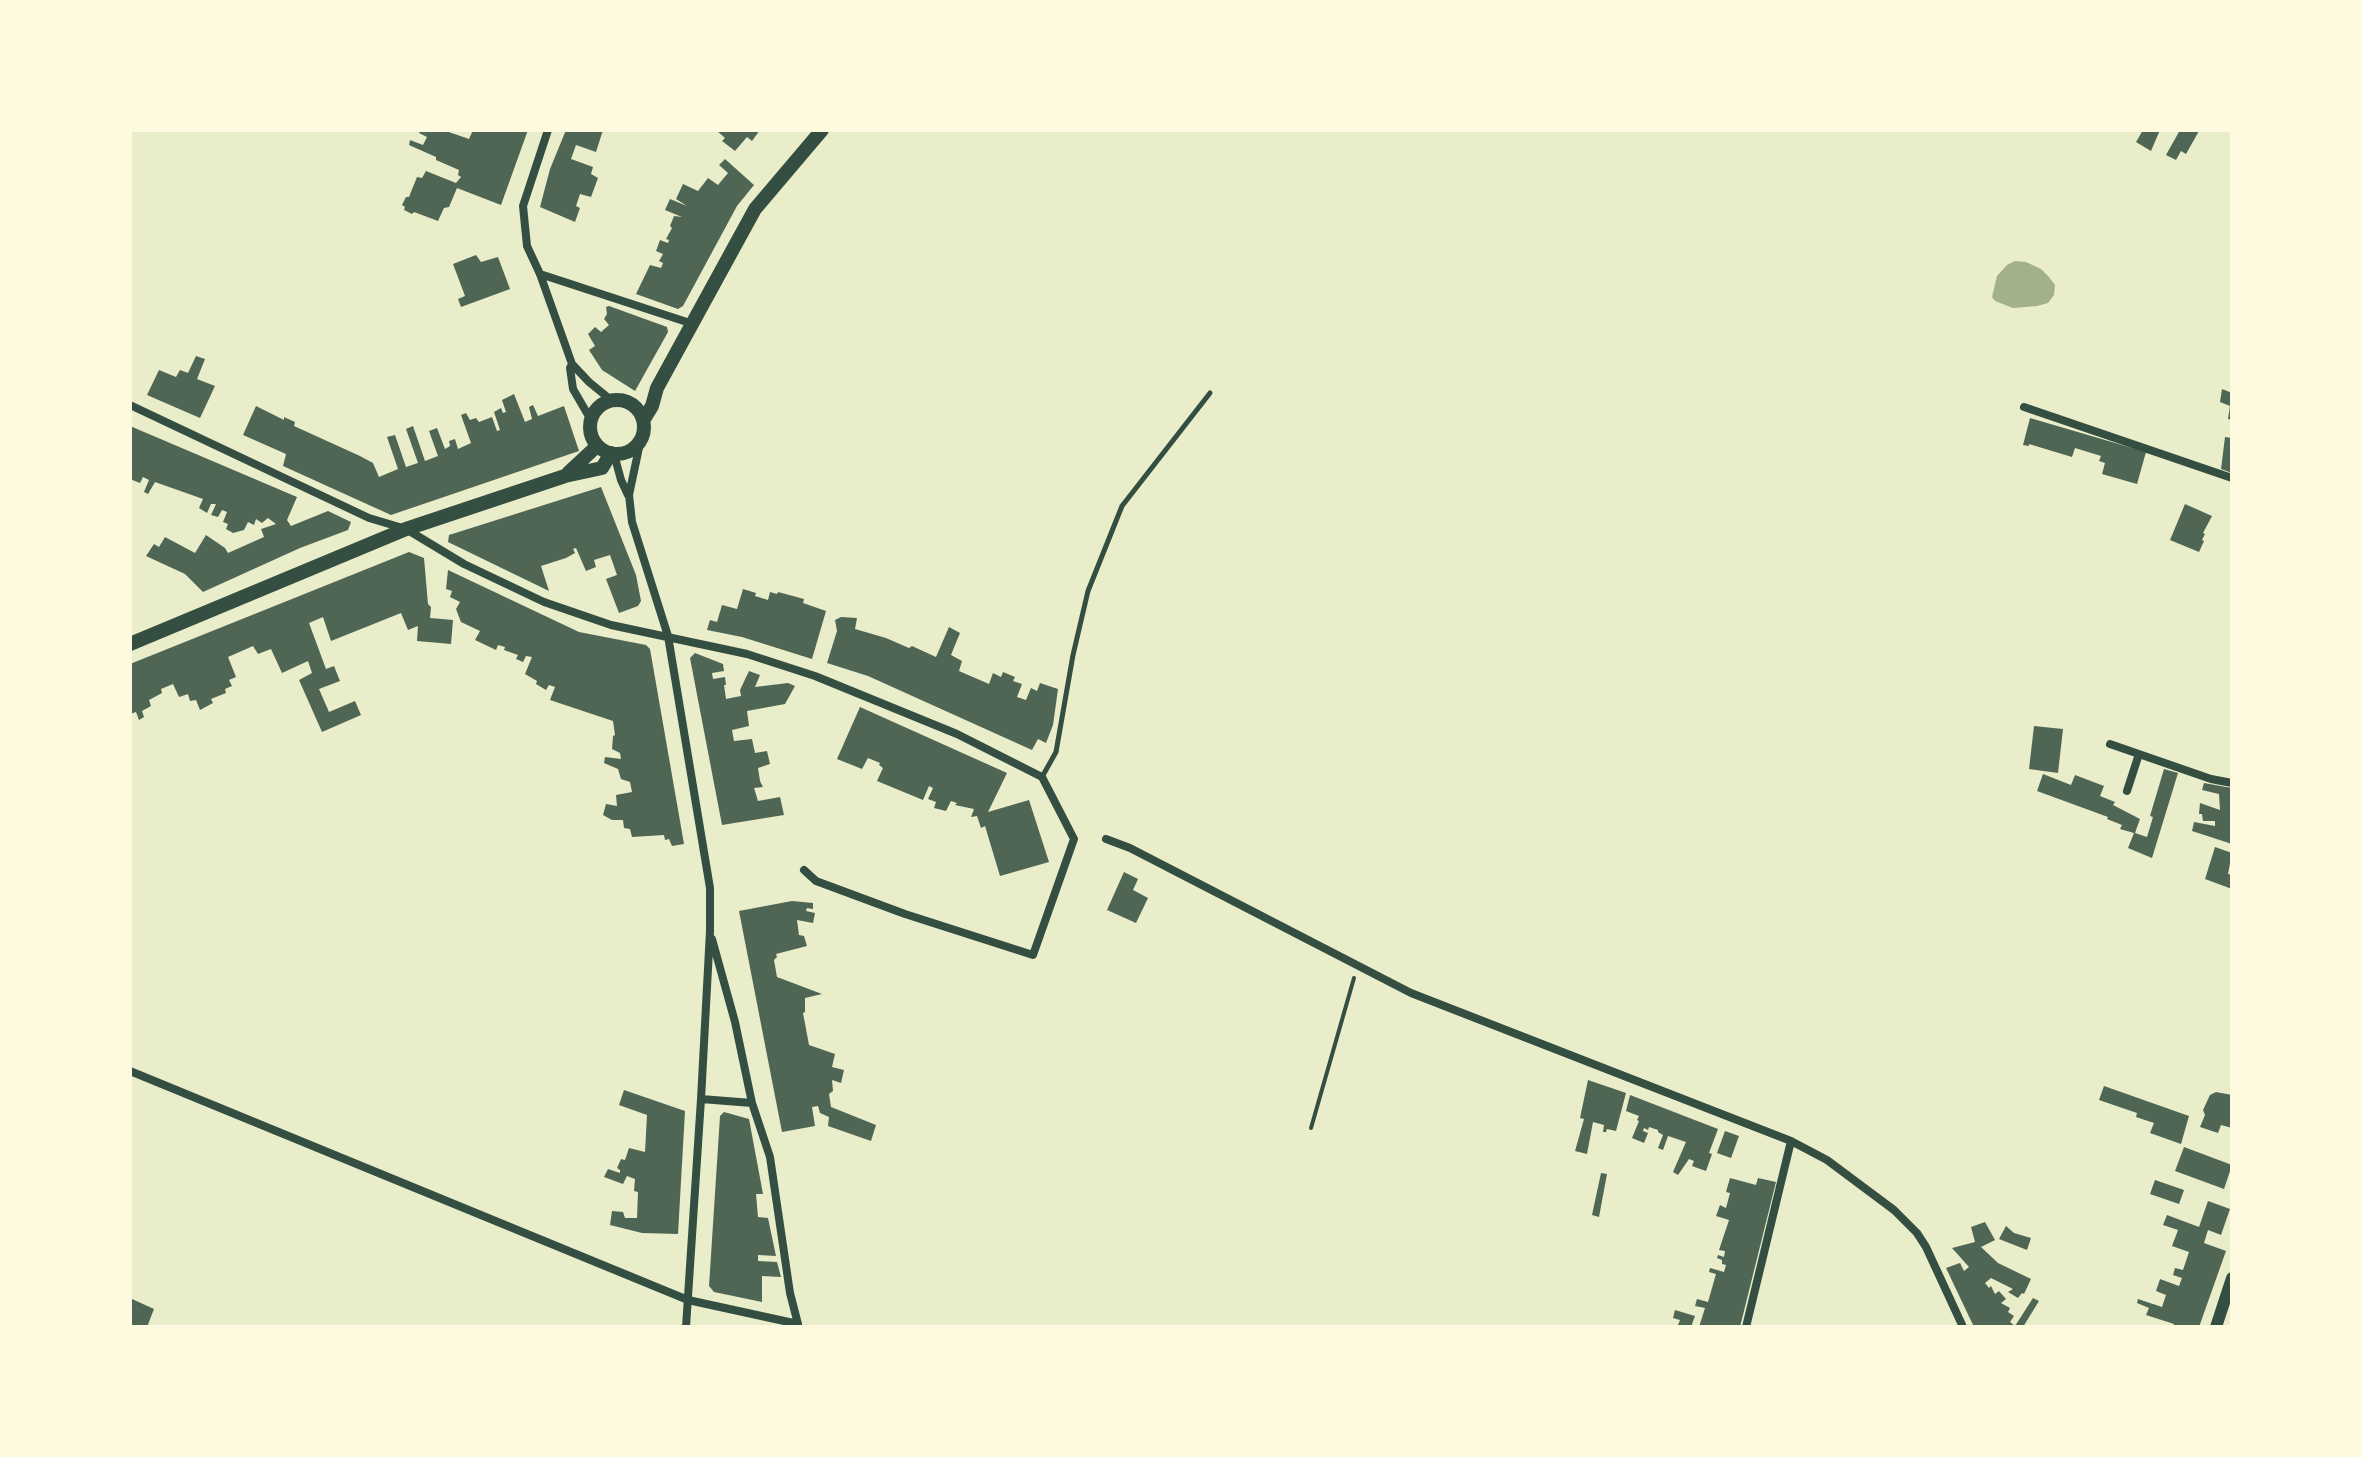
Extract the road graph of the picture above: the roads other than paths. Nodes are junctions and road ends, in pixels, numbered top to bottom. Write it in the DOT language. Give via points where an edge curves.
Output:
graph roads {
  1 [pos="548,130"];
  2 [pos="822,130"];
  3 [pos="540,274"];
  4 [pos="693,324"];
  5 [pos="572,364"];
  6 [pos="657,388"];
  7 [pos="1210,393"];
  8 [pos="611,400"];
  9 [pos="630,402"];
  10 [pos="130,405"];
  11 [pos="2024,407"];
  12 [pos="644,419"];
  13 [pos="591,420"];
  14 [pos="640,443"];
  15 [pos="607,451"];
  16 [pos="2232,478"];
  17 [pos="629,495"];
  18 [pos="406,529"];
  19 [pos="668,636"];
  20 [pos="130,644"];
  21 [pos="2110,744"];
  22 [pos="2139,754"];
  23 [pos="1042,777"];
  24 [pos="2232,783"];
  25 [pos="2127,791"];
  26 [pos="1106,839"];
  27 [pos="804,870"];
  28 [pos="710,931"];
  29 [pos="130,1071"];
  30 [pos="701,1099"];
  31 [pos="752,1103"];
  32 [pos="1791,1141"];
  33 [pos="2232,1278"];
  34 [pos="688,1300"];
  35 [pos="798,1326"];
  36 [pos="686,1327"];
  37 [pos="1746,1327"];
  38 [pos="1963,1327"];
  39 [pos="2216,1327"];
  1 -- 3 [label="street" via="523,206 527,246"];
  2 -- 4 [label="main road" via="755,209"];
  3 -- 4 [label="street"];
  3 -- 5 [label="street"];
  4 -- 6 [label="main road"];
  5 -- 8 [label="street"];
  5 -- 13 [label="street" via="573,389"];
  6 -- 9 [label="main road"];
  6 -- 12 [label="main road"];
  7 -- 23 [label="lane" via="1122,506 1088,591 1056,752"];
  8 -- 9 [label="main road"];
  8 -- 13 [label="main road" via="599,406"];
  9 -- 12 [label="main road"];
  10 -- 18 [label="street" via="369,518"];
  11 -- 16 [label="street"];
  12 -- 14 [label="main road"];
  13 -- 15 [label="main road" via="591,433"];
  14 -- 15 [label="main road" via="628,452"];
  14 -- 17 [label="street"];
  15 -- 17 [label="street"];
  15 -- 18 [label="main road" via="565,476"];
  17 -- 19 [label="street" via="632,522"];
  18 -- 19 [label="street" via="544,602 611,625"];
  18 -- 20 [label="main road"];
  19 -- 23 [label="street" via="815,676 957,734"];
  19 -- 28 [label="street" via="710,888"];
  21 -- 22 [label="street"];
  22 -- 24 [label="street"];
  22 -- 25 [label="street"];
  23 -- 27 [label="street" via="1074,839 1033,955 816,881"];
  26 -- 32 [label="street" via="1411,993"];
  28 -- 30 [label="street"];
  28 -- 31 [label="street"];
  29 -- 34 [label="street"];
  30 -- 31 [label="street"];
  30 -- 34 [label="street"];
  31 -- 35 [label="street" via="770,1157"];
  32 -- 37 [label="street"];
  32 -- 38 [label="street" via="1866,1188 1917,1233"];
  33 -- 39 [label="street"];
  34 -- 35 [label="street"];
  34 -- 36 [label="street"];
}
